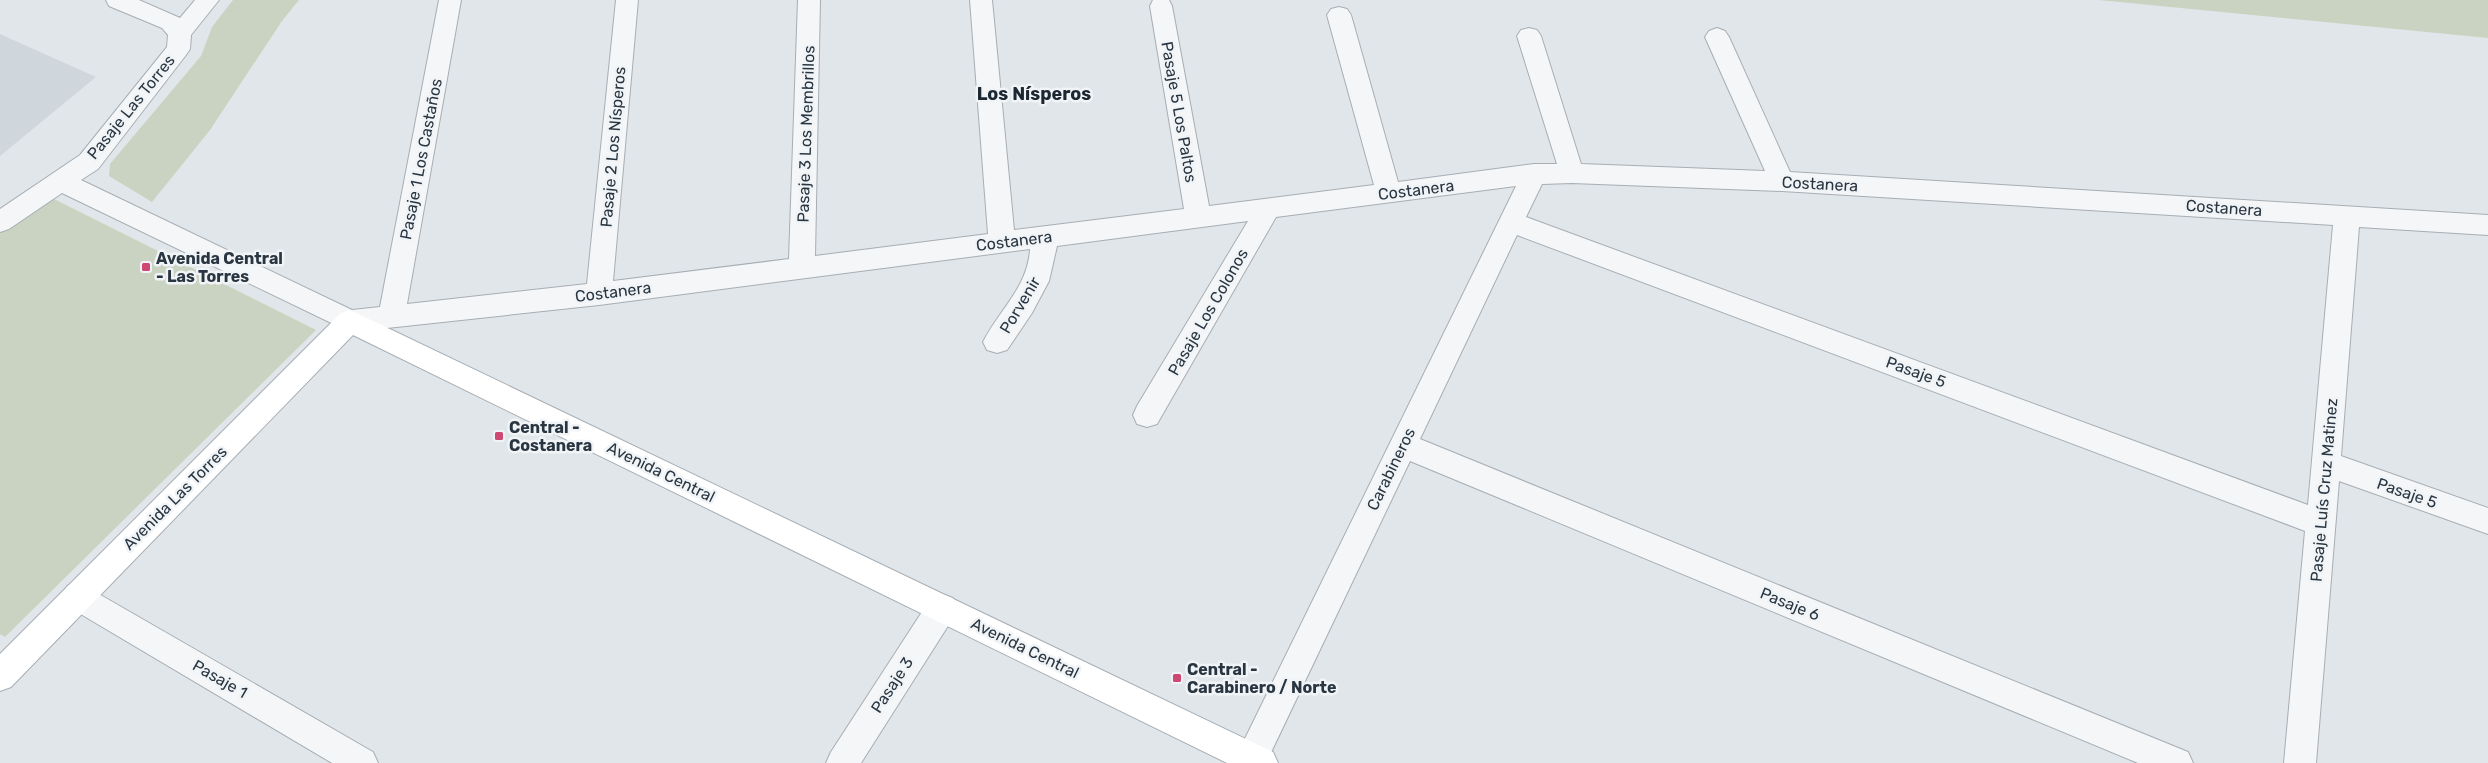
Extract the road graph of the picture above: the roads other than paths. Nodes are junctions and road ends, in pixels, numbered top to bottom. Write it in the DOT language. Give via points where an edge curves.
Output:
graph roads {
  1 [pos="117,0"];
  2 [pos="208,0"];
  3 [pos="450,0"];
  4 [pos="627,0"];
  5 [pos="809,0"];
  6 [pos="981,0"];
  7 [pos="1161,6"];
  8 [pos="1339,16"];
  9 [pos="180,33"];
  10 [pos="1528,36"];
  11 [pos="1717,37"];
  12 [pos="1572,173"];
  13 [pos="1534,174"];
  14 [pos="59,181"];
  15 [pos="1782,181"];
  16 [pos="1390,193"];
  17 [pos="1268,208"];
  18 [pos="2347,216"];
  19 [pos="1198,218"];
  20 [pos="0,222"];
  21 [pos="1511,222"];
  22 [pos="2488,225"];
  23 [pos="1044,237"];
  24 [pos="1002,242"];
  25 [pos="802,268"];
  26 [pos="599,294"];
  27 [pos="391,317"];
  28 [pos="350,321"];
  29 [pos="997,342"];
  30 [pos="1147,415"];
  31 [pos="1403,445"];
  32 [pos="2326,464"];
  33 [pos="2488,521"];
  34 [pos="2320,523"];
  35 [pos="78,596"];
  36 [pos="942,608"];
  37 [pos="5,663"];
  38 [pos="1254,761"];
  39 [pos="362,763"];
  40 [pos="842,763"];
  41 [pos="2177,763"];
  42 [pos="2300,763"];
  1 -- 9 [label="street" via="170,22"];
  2 -- 9 [label="street, Pasaje Las Torres"];
  3 -- 27 [label="street, Pasaje 1 Los Castaños"];
  4 -- 26 [label="street, Pasaje 2 Los Nísperos"];
  5 -- 25 [label="street, Pasaje 3 Los Membrillos"];
  6 -- 24 [label="street"];
  7 -- 19 [label="street, Pasaje 5 Los Paltos"];
  8 -- 16 [label="street"];
  9 -- 14 [label="street, Pasaje Las Torres" via="178,49 89,162"];
  10 -- 12 [label="street"];
  11 -- 15 [label="street"];
  12 -- 13 [label="street, Costanera"];
  12 -- 15 [label="street, Costanera"];
  13 -- 16 [label="street, Costanera"];
  13 -- 21 [label="street, Carabineros"];
  14 -- 20 [label="street, Pasaje Las Torres"];
  14 -- 28 [label="street, Avenida Central"];
  15 -- 18 [label="street, Costanera"];
  16 -- 17 [label="street, Costanera"];
  17 -- 19 [label="street, Costanera"];
  17 -- 30 [label="street, Pasaje Los Colonos"];
  18 -- 22 [label="street, Costanera"];
  18 -- 32 [label="street, Pasaje Luís Cruz Matinez"];
  19 -- 23 [label="street, Costanera"];
  21 -- 31 [label="street, Carabineros"];
  21 -- 34 [label="street, Pasaje 5"];
  23 -- 24 [label="street, Costanera"];
  23 -- 29 [label="street, Porvenir" via="1039,278"];
  24 -- 25 [label="street, Costanera"];
  25 -- 26 [label="street, Costanera"];
  26 -- 27 [label="street, Costanera"];
  27 -- 28 [label="street, Costanera"];
  28 -- 35 [label="street, Avenida Las Torres"];
  28 -- 36 [label="street, Avenida Central"];
  31 -- 38 [label="street, Carabineros"];
  31 -- 41 [label="street, Pasaje 6"];
  32 -- 33 [label="street, Pasaje 5"];
  32 -- 34 [label="street, Pasaje Luís Cruz Matinez"];
  34 -- 42 [label="street, Pasaje Luís Cruz Matinez"];
  35 -- 37 [label="street, Avenida Las Torres"];
  35 -- 39 [label="street, Pasaje 1"];
  36 -- 38 [label="street, Avenida Central"];
  36 -- 40 [label="street, Pasaje 3"];
}
